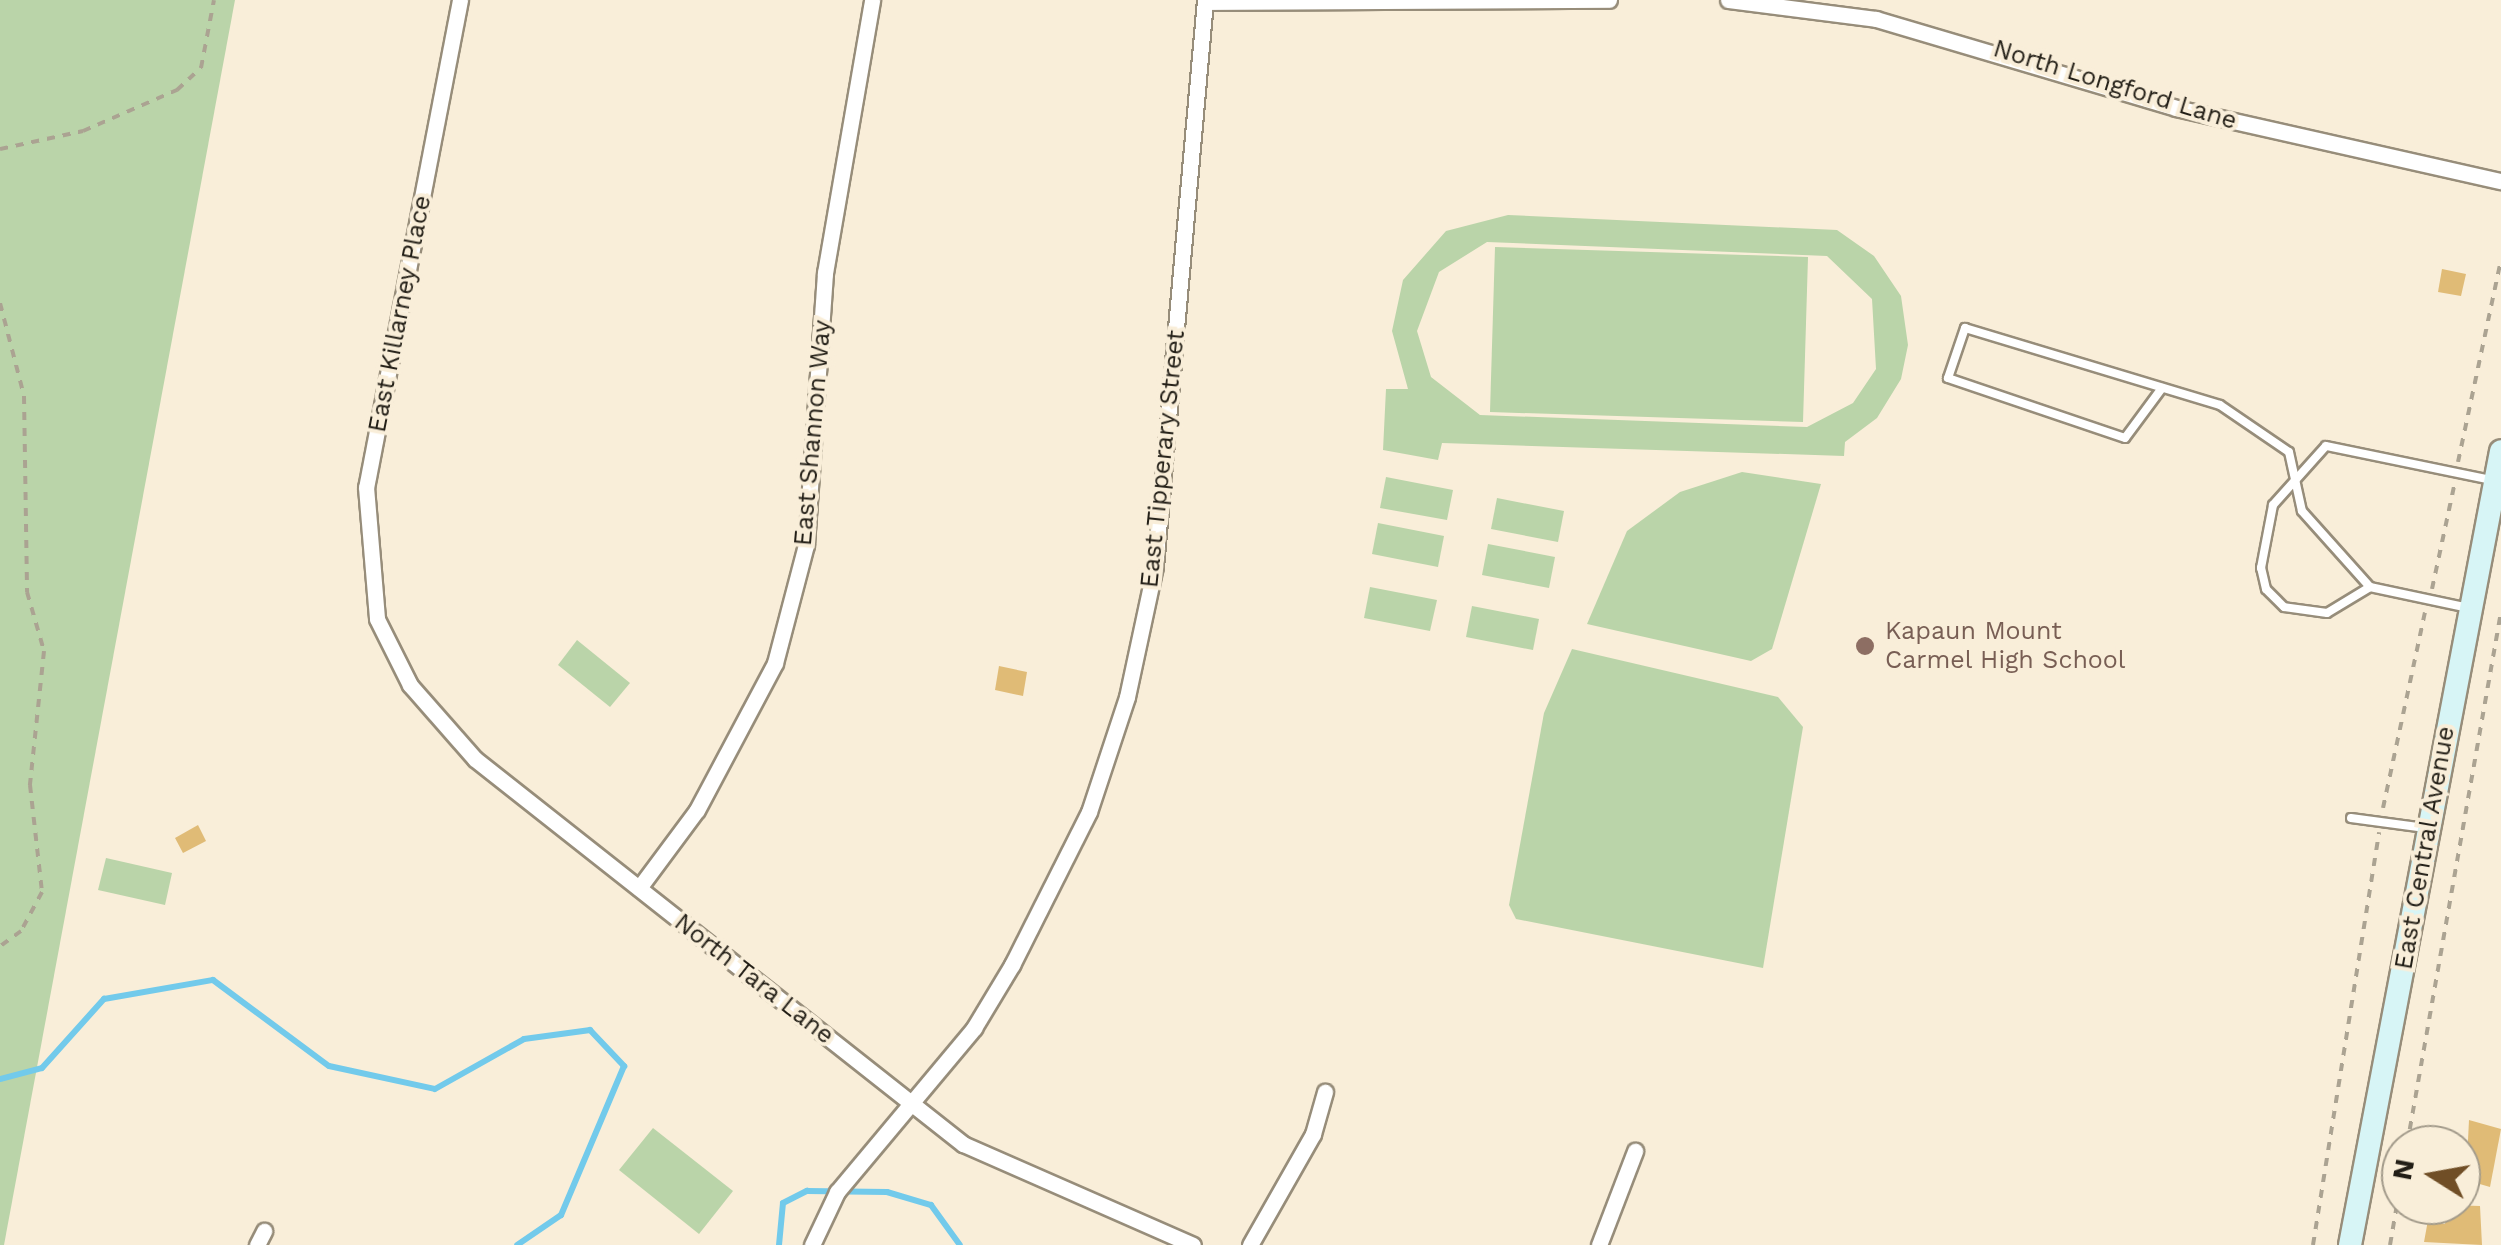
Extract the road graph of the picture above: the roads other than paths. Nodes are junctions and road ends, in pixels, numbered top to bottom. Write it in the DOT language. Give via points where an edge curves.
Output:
graph roads {
  1 [pos="460,0"];
  2 [pos="872,0"];
  3 [pos="1609,0"];
  4 [pos="1728,0"];
  5 [pos="1205,1"];
  6 [pos="2501,180"];
  7 [pos="2162,388"];
  8 [pos="2501,451"];
  9 [pos="2297,478"];
  10 [pos="2495,481"];
  11 [pos="2370,586"];
  12 [pos="2470,608"];
  13 [pos="382,628"];
  14 [pos="2350,818"];
  15 [pos="2429,828"];
  16 [pos="639,888"];
  17 [pos="1325,1092"];
  18 [pos="911,1104"];
  19 [pos="1635,1151"];
  20 [pos="812,1245"];
  21 [pos="1193,1245"];
  22 [pos="1250,1245"];
  23 [pos="1598,1245"];
  24 [pos="2350,1245"];
  1 -- 13 [label="street, East Killarney Place" via="366,487"];
  2 -- 16 [label="street, East Shannon Way" via="825,272 806,545 784,629 697,810"];
  3 -- 5 [label="street"];
  4 -- 6 [label="street, North Longford Lane" via="1876,18 2176,108"];
  5 -- 18 [label="street, East Tipperary Street" via="1155,566 1127,697 1089,812 1012,965"];
  7 -- 7 [label="lane" via="1966,328 1948,378 2125,438"];
  7 -- 9 [label="lane" via="2255,422 2289,452"];
  8 -- 10 [label="main road, East Central Avenue"];
  9 -- 10 [label="lane" via="2326,446"];
  9 -- 11 [label="lane" via="2302,510"];
  9 -- 11 [label="lane" via="2274,505 2261,568 2266,588 2284,607 2328,613"];
  10 -- 12 [label="main road, East Central Avenue"];
  11 -- 12 [label="lane"];
  12 -- 15 [label="main road, East Central Avenue"];
  13 -- 16 [label="street, North Tara Lane" via="410,685 475,759"];
  14 -- 15 [label="lane"];
  15 -- 24 [label="main road, East Central Avenue"];
  16 -- 18 [label="street, North Tara Lane"];
  17 -- 22 [label="street" via="1313,1134"];
  18 -- 20 [label="street, East Tipperary Street" via="837,1192"];
  18 -- 21 [label="street, North Tara Lane" via="963,1144"];
  19 -- 23 [label="street"];
}
